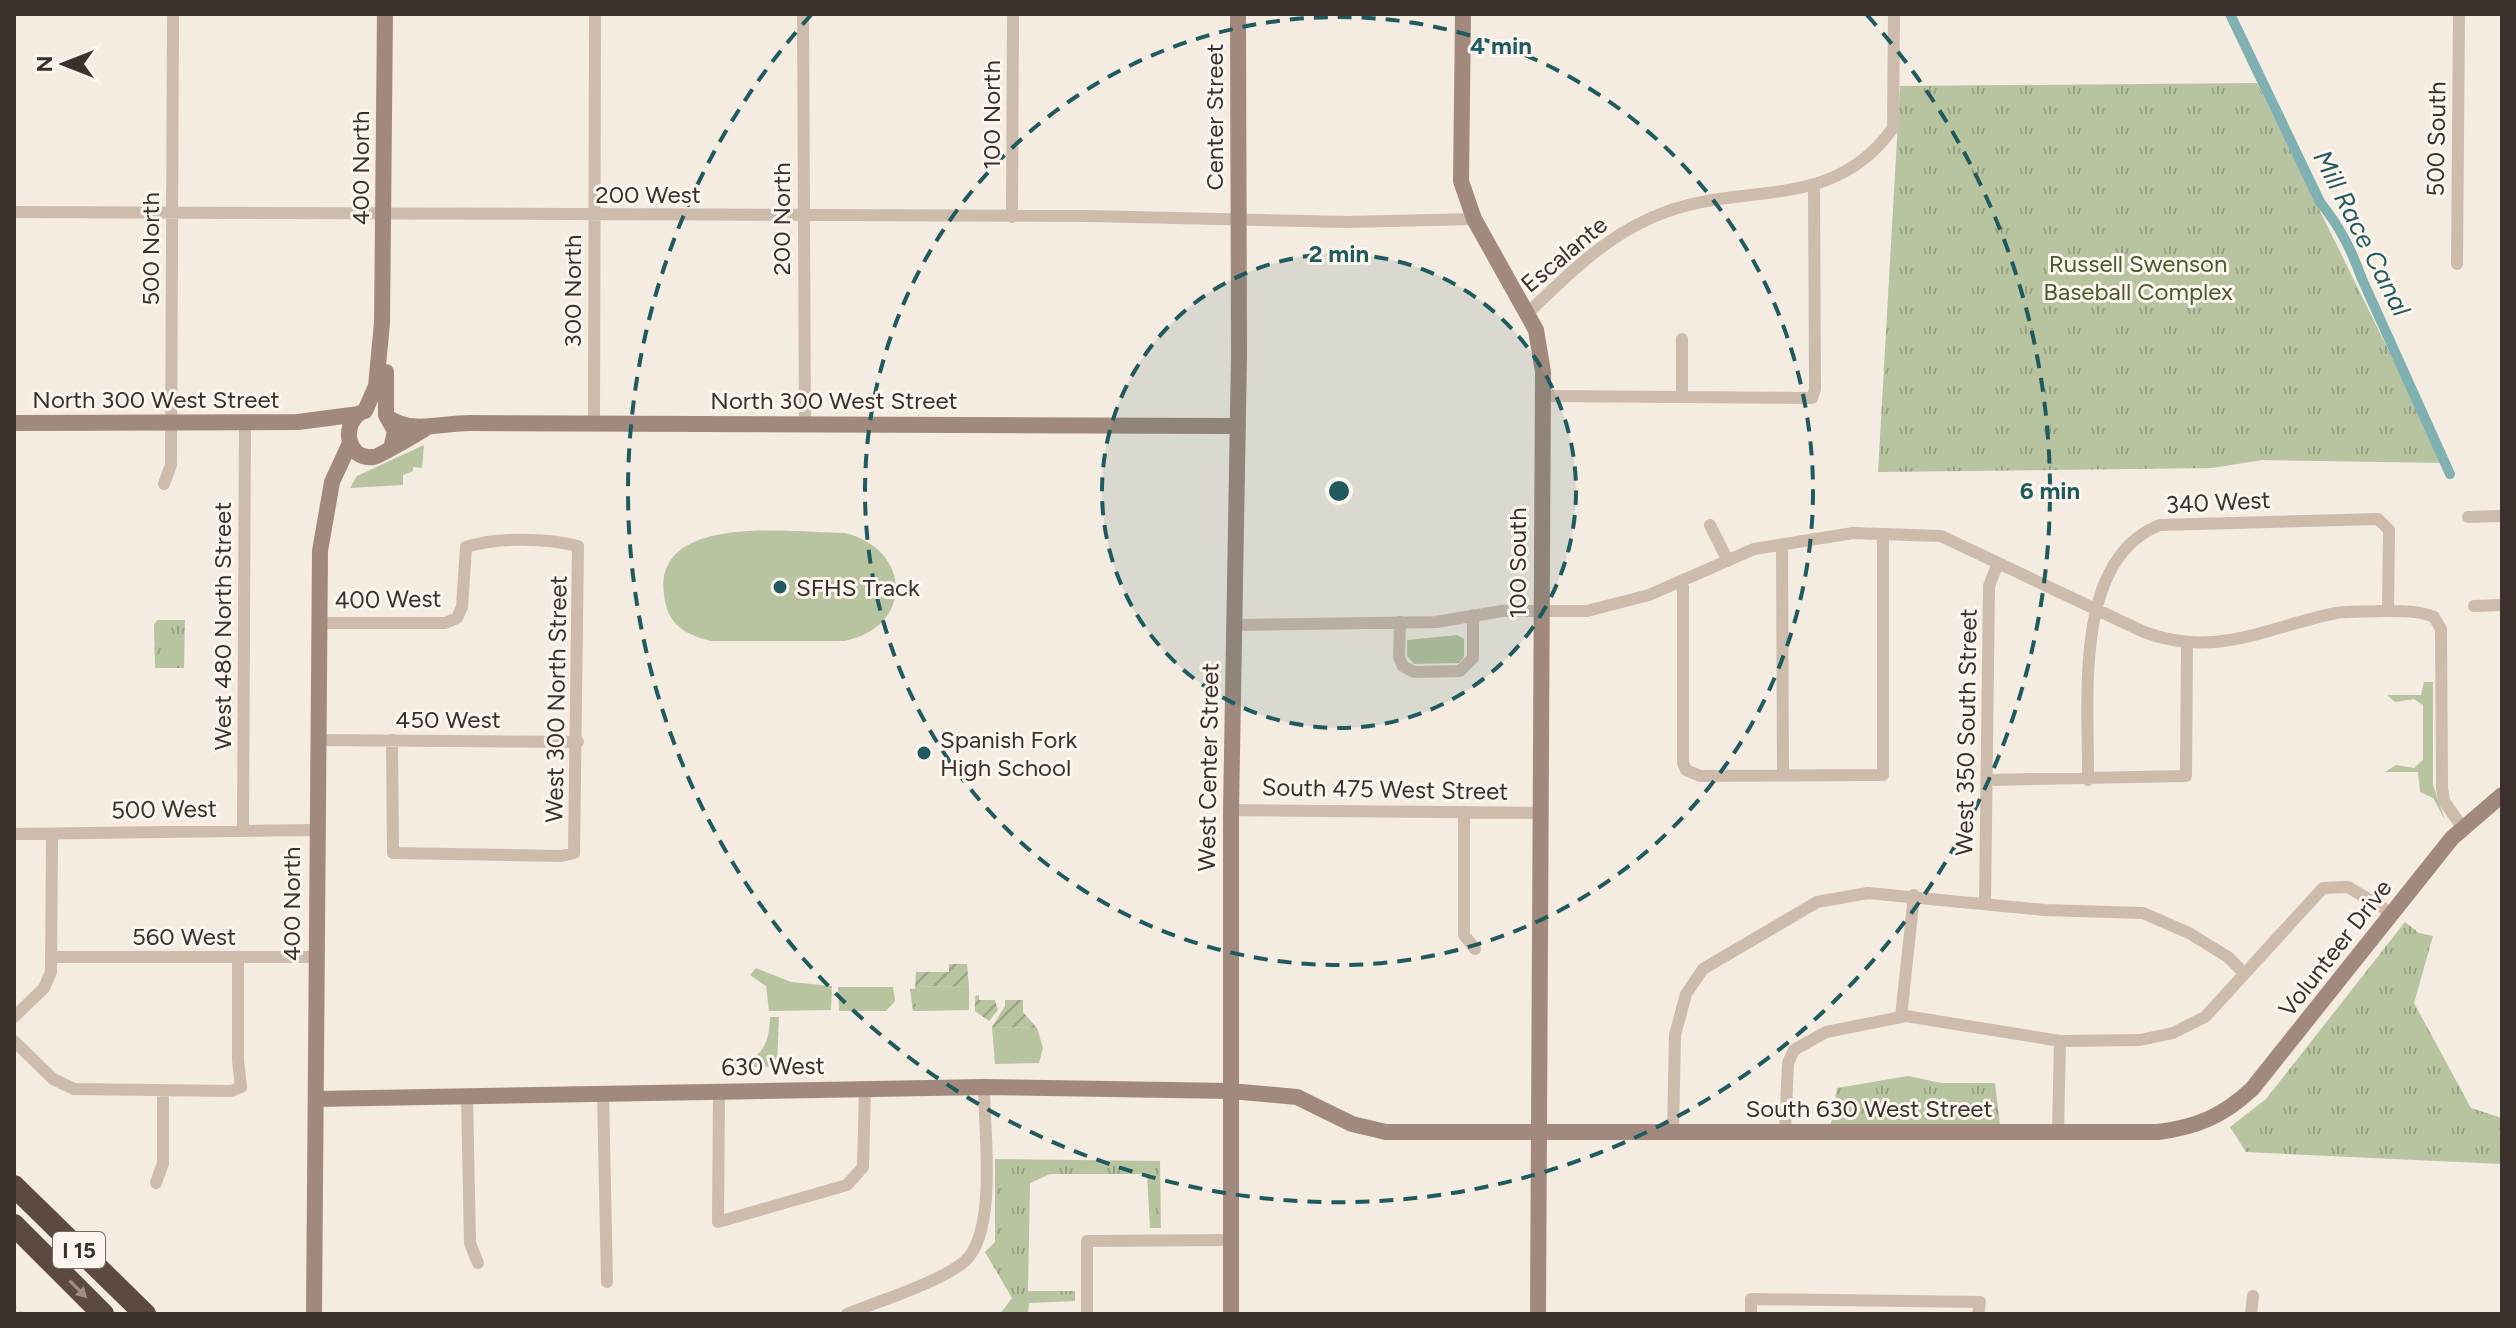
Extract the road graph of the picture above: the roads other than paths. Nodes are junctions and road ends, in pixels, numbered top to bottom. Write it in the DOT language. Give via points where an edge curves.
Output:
graph roads {
  1 [pos="173,14"];
  2 [pos="385,14"];
  3 [pos="595,14"];
  4 [pos="803,14"];
  5 [pos="1013,14"];
  6 [pos="1238,14"];
  7 [pos="1463,14"];
  8 [pos="1894,14"];
  9 [pos="2459,14"];
  10 [pos="1814,187"];
  11 [pos="14,212"];
  12 [pos="172,213"];
  13 [pos="384,215"];
  14 [pos="595,216"];
  15 [pos="803,216"];
  16 [pos="1012,217"];
  17 [pos="1474,219"];
  18 [pos="1239,220"];
  19 [pos="2457,264"];
  20 [pos="1528,313"];
  21 [pos="382,323"];
  22 [pos="1682,339"];
  23 [pos="1543,396"];
  24 [pos="1682,396"];
  25 [pos="362,412"];
  26 [pos="387,416"];
  27 [pos="298,422"];
  28 [pos="14,423"];
  29 [pos="171,423"];
  30 [pos="245,423"];
  31 [pos="594,423"];
  32 [pos="805,423"];
  33 [pos="1238,426"];
  34 [pos="430,427"];
  35 [pos="349,442"];
  36 [pos="392,445"];
  37 [pos="373,457"];
  38 [pos="164,484"];
  39 [pos="329,494"];
  40 [pos="2502,516"];
  41 [pos="2468,517"];
  42 [pos="1710,525"];
  43 [pos="1883,534"];
  44 [pos="1782,545"];
  45 [pos="1728,561"];
  46 [pos="1998,563"];
  47 [pos="1683,580"];
  48 [pos="2502,605"];
  49 [pos="2474,606"];
  50 [pos="2097,609"];
  51 [pos="2388,611"];
  52 [pos="1541,612"];
  53 [pos="1473,615"];
  54 [pos="457,618"];
  55 [pos="1400,622"];
  56 [pos="319,623"];
  57 [pos="1234,625"];
  58 [pos="2187,643"];
  59 [pos="317,740"];
  60 [pos="392,740"];
  61 [pos="578,742"];
  62 [pos="1783,775"];
  63 [pos="1988,780"];
  64 [pos="2088,780"];
  65 [pos="2502,795"];
  66 [pos="1231,810"];
  67 [pos="1464,812"];
  68 [pos="1539,813"];
  69 [pos="2462,827"];
  70 [pos="243,829"];
  71 [pos="316,830"];
  72 [pos="14,834"];
  73 [pos="52,834"];
  74 [pos="1914,895"];
  75 [pos="1985,903"];
  76 [pos="2393,914"];
  77 [pos="1475,949"];
  78 [pos="53,957"];
  79 [pos="315,957"];
  80 [pos="238,959"];
  81 [pos="2244,973"];
  82 [pos="14,1017"];
  83 [pos="1901,1017"];
  84 [pos="14,1041"];
  85 [pos="2060,1041"];
  86 [pos="984,1087"];
  87 [pos="865,1089"];
  88 [pos="163,1091"];
  89 [pos="719,1091"];
  90 [pos="1230,1091"];
  91 [pos="603,1093"];
  92 [pos="467,1096"];
  93 [pos="316,1099"];
  94 [pos="2200,1124"];
  95 [pos="2058,1131"];
  96 [pos="1538,1132"];
  97 [pos="1673,1132"];
  98 [pos="1785,1133"];
  99 [pos="156,1183"];
  100 [pos="14,1186"];
  101 [pos="14,1225"];
  102 [pos="1231,1240"];
  103 [pos="478,1263"];
  104 [pos="607,1282"];
  105 [pos="2253,1296"];
  106 [pos="1979,1308"];
  107 [pos="103,1314"];
  108 [pos="145,1314"];
  109 [pos="314,1314"];
  110 [pos="847,1314"];
  111 [pos="1087,1314"];
  112 [pos="1231,1314"];
  113 [pos="1538,1314"];
  114 [pos="1751,1314"];
  115 [pos="2251,1314"];
  1 -- 12 [label="street, 500 North"];
  2 -- 13 [label="street, 400 North"];
  3 -- 14 [label="street, 300 North"];
  4 -- 15 [label="street, 200 North"];
  5 -- 16 [label="street, 100 North"];
  6 -- 18 [label="street, Center Street"];
  7 -- 17 [label="street, 100 South" via="1460,161 1466,204"];
  8 -- 10 [label="street" via="1893,128 1869,154"];
  9 -- 19 [label="street, 500 South"];
  10 -- 20 [label="street, Escalante" via="1708,199 1654,217 1608,241"];
  10 -- 24 [label="street" via="1812,398"];
  11 -- 12 [label="street, 200 West"];
  12 -- 13 [label="street, 200 West"];
  12 -- 29 [label="street, 500 North"];
  13 -- 14 [label="street, 200 West"];
  13 -- 21 [label="street, 400 North"];
  14 -- 15 [label="street, 200 West"];
  14 -- 31 [label="street, 300 North"];
  15 -- 16 [label="street, 200 West"];
  15 -- 32 [label="street, 200 North"];
  16 -- 18 [label="street, 200 West"];
  17 -- 18 [label="street, 200 West"];
  17 -- 20 [label="street, 100 South"];
  18 -- 33 [label="street, West Center Street"];
  20 -- 23 [label="street, 100 South" via="1540,346"];
  21 -- 25 [label="street, 400 North" via="376,386"];
  21 -- 26 [label="street, 400 North"];
  22 -- 24 [label="street"];
  23 -- 24 [label="street"];
  23 -- 52 [label="street, 100 South"];
  25 -- 26 [label="street"];
  25 -- 27 [label="street"];
  25 -- 35 [label="street" via="349,425"];
  26 -- 34 [label="street" via="403,425"];
  26 -- 36 [label="street" via="395,431"];
  27 -- 30 [label="street, North 300 West Street"];
  27 -- 35 [label="street" via="325,428"];
  28 -- 29 [label="street, North 300 West Street"];
  29 -- 30 [label="street, North 300 West Street"];
  29 -- 38 [label="street, 500 North" via="171,465"];
  30 -- 70 [label="street, West 480 North Street"];
  31 -- 32 [label="street, North 300 West Street"];
  31 -- 34 [label="street, North 300 West Street"];
  32 -- 33 [label="street, North 300 West Street"];
  33 -- 57 [label="street, West Center Street"];
  34 -- 36 [label="street"];
  35 -- 37 [label="street" via="359,454"];
  35 -- 39 [label="street, 400 North"];
  36 -- 37 [label="street"];
  37 -- 39 [label="street" via="349,469"];
  39 -- 56 [label="street, 400 North" via="320,551"];
  40 -- 41 [label="street"];
  42 -- 45 [label="street"];
  43 -- 44 [label="street" via="1830,535"];
  43 -- 46 [label="street" via="1941,536"];
  43 -- 62 [label="street" via="1883,775"];
  44 -- 45 [label="street" via="1754,549"];
  44 -- 62 [label="street"];
  45 -- 47 [label="street"];
  46 -- 50 [label="street"];
  46 -- 63 [label="street, West 350 South Street" via="1989,586"];
  47 -- 52 [label="street" via="1611,607"];
  47 -- 62 [label="street" via="1686,770 1700,776"];
  48 -- 49 [label="street"];
  50 -- 51 [label="street, 340 West" via="2124,547 2160,525 2372,517 2387,525 2390,539"];
  50 -- 58 [label="street" via="2144,632"];
  50 -- 64 [label="street, 340 West" via="2090,629"];
  51 -- 58 [label="street" via="2339,613 2236,641"];
  51 -- 69 [label="street" via="2427,614 2441,629 2442,788 2444,801"];
  52 -- 53 [label="street"];
  52 -- 68 [label="street, 100 South"];
  53 -- 55 [label="street"];
  53 -- 55 [label="street" via="1473,658 1460,671 1414,672 1403,666"];
  54 -- 56 [label="street, 400 West" via="445,623"];
  54 -- 61 [label="street, West 300 North Street" via="466,547 494,542 578,546"];
  55 -- 57 [label="street"];
  56 -- 59 [label="street, 400 North"];
  57 -- 66 [label="street, West Center Street"];
  58 -- 64 [label="street" via="2186,776"];
  59 -- 60 [label="street, 450 West"];
  59 -- 71 [label="street, 400 North"];
  60 -- 61 [label="street, 450 West"];
  60 -- 61 [label="street, West 300 North Street" via="393,853 561,856 574,853"];
  63 -- 64 [label="street"];
  63 -- 75 [label="street, West 350 South Street"];
  65 -- 69 [label="street, Volunteer Drive"];
  66 -- 67 [label="street, South 475 West Street"];
  66 -- 90 [label="street, West Center Street"];
  67 -- 68 [label="street, South 475 West Street"];
  67 -- 77 [label="street" via="1464,935"];
  68 -- 96 [label="street, 100 South"];
  69 -- 76 [label="street, Volunteer Drive"];
  70 -- 71 [label="street, 500 West"];
  70 -- 73 [label="street, 500 West"];
  71 -- 79 [label="street, 400 North"];
  72 -- 73 [label="street, 500 West"];
  73 -- 78 [label="street"];
  74 -- 75 [label="street"];
  74 -- 83 [label="street"];
  74 -- 97 [label="street" via="1868,893 1817,902 1703,969 1686,994 1675,1035"];
  75 -- 81 [label="street" via="2143,913 2189,933"];
  76 -- 81 [label="street" via="2348,887 2323,888"];
  76 -- 94 [label="street, Volunteer Drive" via="2252,1089"];
  78 -- 80 [label="street, 560 West"];
  78 -- 82 [label="street" via="44,988"];
  79 -- 80 [label="street, 560 West"];
  79 -- 93 [label="street, 400 North"];
  80 -- 88 [label="street" via="241,1087"];
  81 -- 85 [label="street" via="2205,1017 2185,1027 2140,1040"];
  83 -- 85 [label="street"];
  83 -- 98 [label="street" via="1826,1032 1794,1050 1788,1063"];
  84 -- 88 [label="street" via="53,1079 74,1089"];
  85 -- 95 [label="street"];
  86 -- 87 [label="street, 630 West"];
  86 -- 90 [label="street, 630 West"];
  86 -- 110 [label="street" via="984,1217 975,1249 952,1270"];
  87 -- 89 [label="street, 630 West"];
  87 -- 89 [label="street" via="863,1167 847,1185 718,1222"];
  88 -- 99 [label="street" via="163,1163"];
  89 -- 91 [label="street, 630 West"];
  90 -- 96 [label="street, 630 West" via="1297,1097 1352,1124 1386,1132"];
  90 -- 102 [label="street, West Center Street"];
  91 -- 92 [label="street, 630 West"];
  91 -- 104 [label="street"];
  92 -- 93 [label="street, 630 West"];
  92 -- 103 [label="street" via="470,1243"];
  93 -- 109 [label="street, 400 North"];
  94 -- 95 [label="street, South 630 West Street" via="2158,1132"];
  95 -- 98 [label="street, South 630 West Street"];
  96 -- 97 [label="street, South 630 West Street"];
  96 -- 113 [label="street, 100 South"];
  97 -- 98 [label="street, South 630 West Street"];
  100 -- 108 [label="highway, I 15"];
  101 -- 107 [label="highway, I 15, one-way"];
  102 -- 111 [label="street" via="1087,1241"];
  102 -- 112 [label="street, West Center Street"];
  105 -- 115 [label="street"];
  106 -- 114 [label="street" via="1751,1299"];
}
